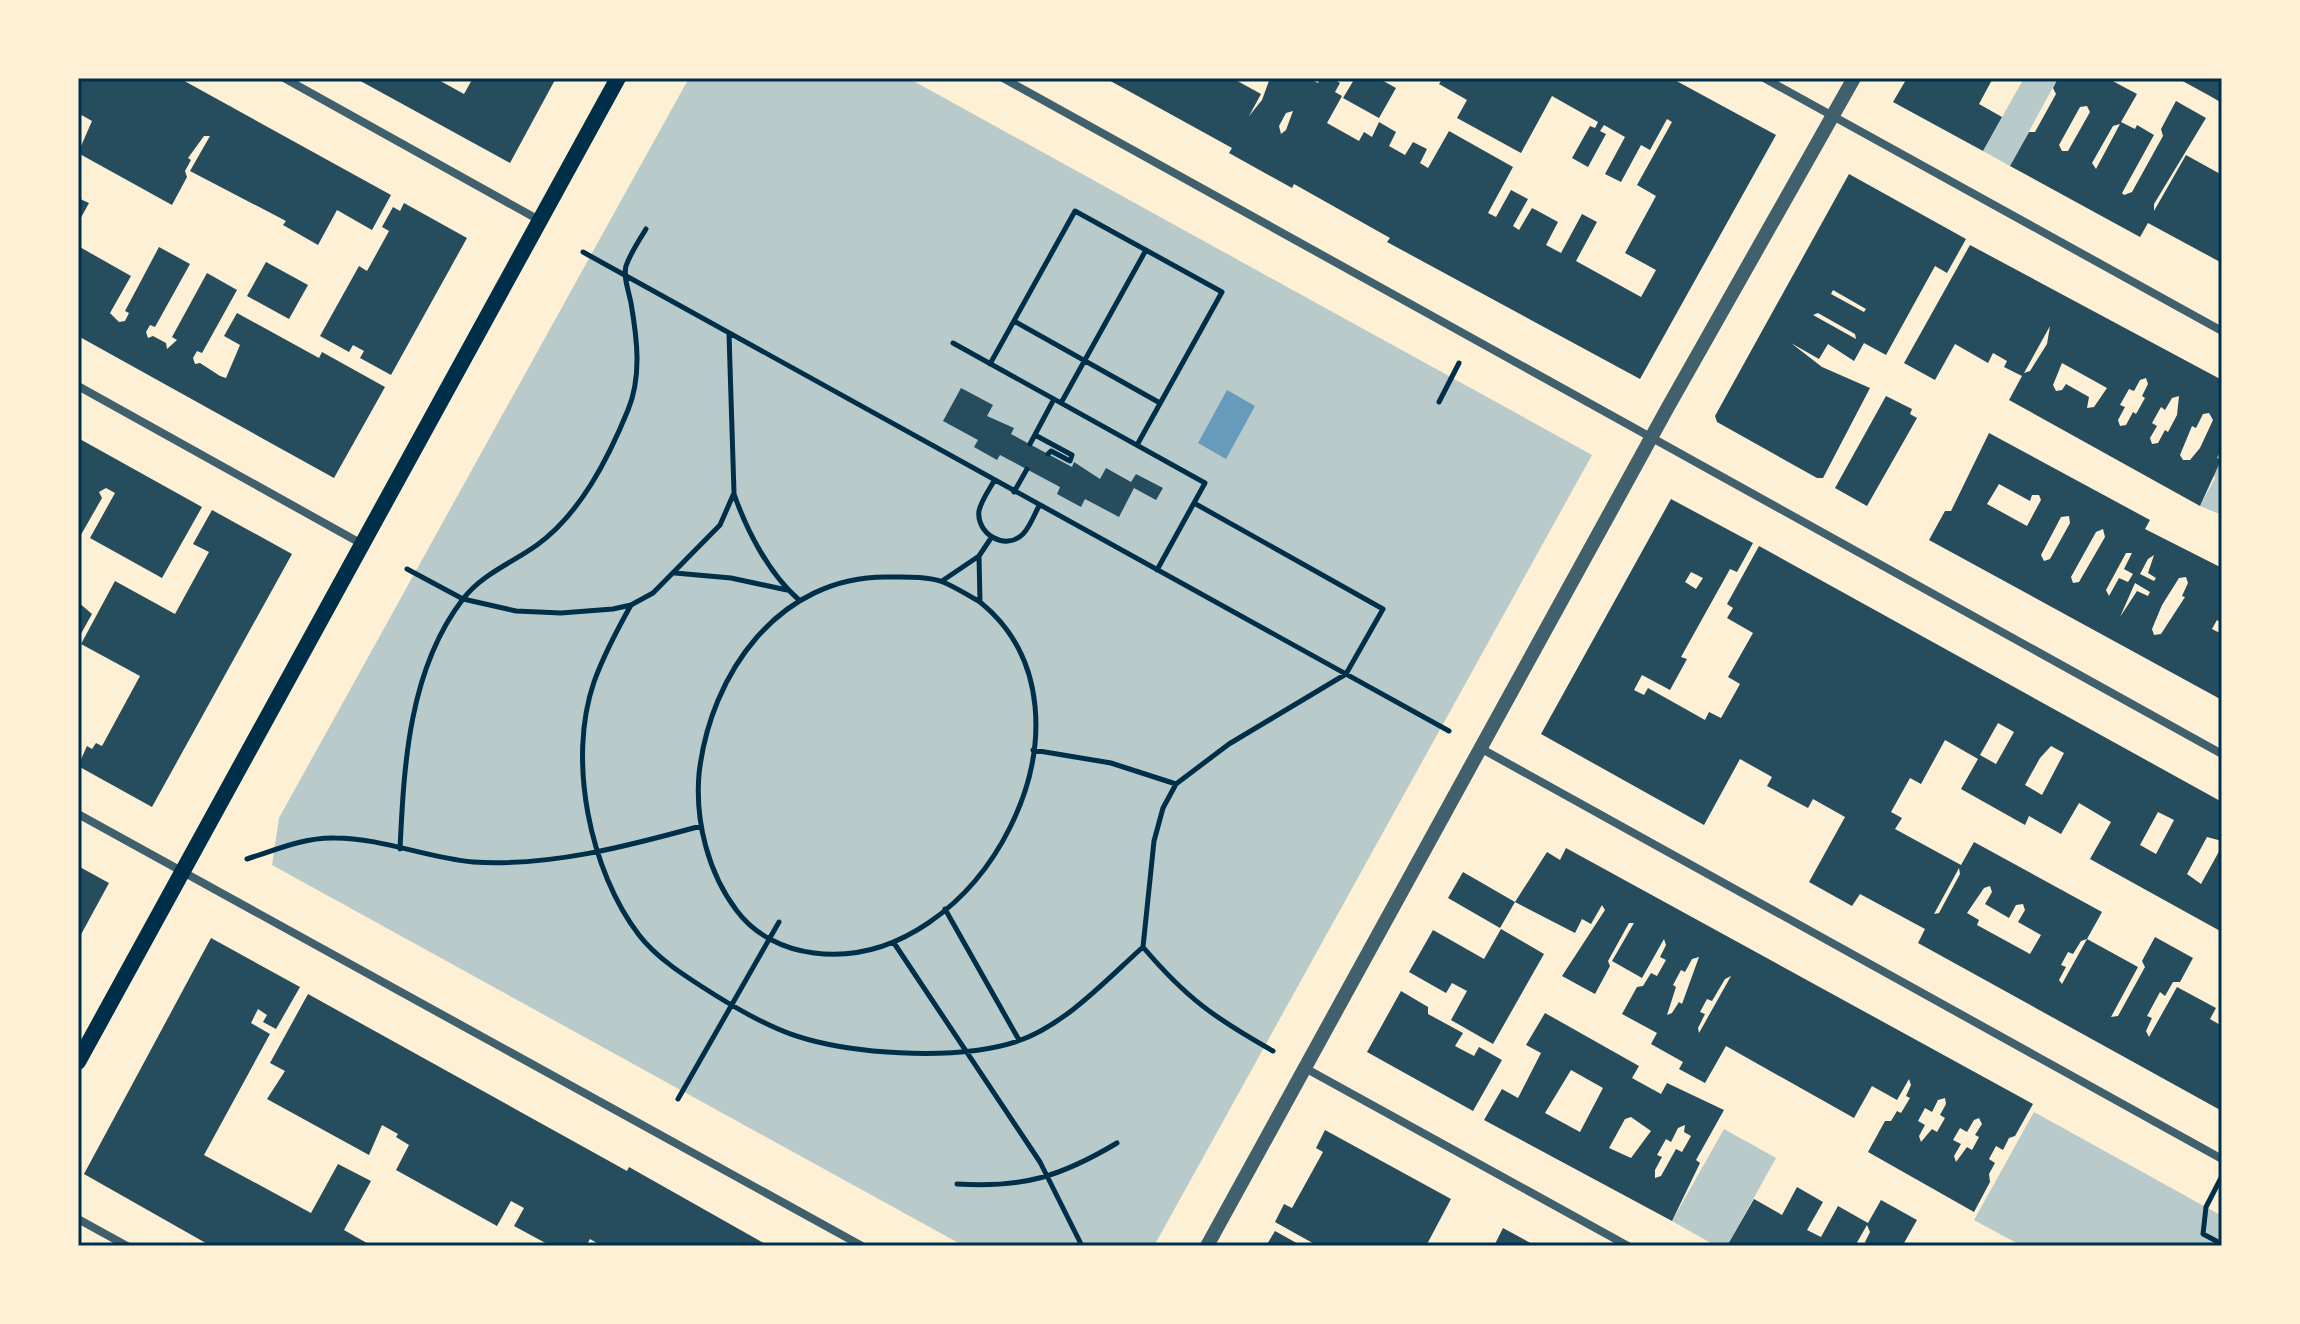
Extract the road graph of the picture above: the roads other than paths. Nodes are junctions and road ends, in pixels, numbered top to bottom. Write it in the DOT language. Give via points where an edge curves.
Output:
graph roads {
  1 [pos="284,78"];
  2 [pos="618,78"];
  3 [pos="1003,78"];
  4 [pos="1764,78"];
  5 [pos="1854,78"];
  6 [pos="1832,116"];
  7 [pos="539,220"];
  8 [pos="2222,331"];
  9 [pos="78,386"];
  10 [pos="1652,438"];
  11 [pos="362,544"];
  12 [pos="1482,749"];
  13 [pos="2222,754"];
  14 [pos="78,814"];
  15 [pos="183,872"];
  16 [pos="78,1062"];
  17 [pos="1305,1068"];
  18 [pos="2222,1159"];
  19 [pos="78,1219"];
  20 [pos="127,1246"];
  21 [pos="862,1246"];
  22 [pos="1207,1246"];
  23 [pos="1628,1246"];
  1 -- 7 [label="street"];
  2 -- 7 [label="main road"];
  3 -- 10 [label="street"];
  4 -- 6 [label="street"];
  5 -- 6 [label="street"];
  6 -- 8 [label="street"];
  6 -- 10 [label="street"];
  7 -- 11 [label="main road"];
  9 -- 11 [label="street"];
  10 -- 12 [label="street"];
  10 -- 13 [label="street"];
  11 -- 15 [label="main road"];
  12 -- 17 [label="street"];
  12 -- 18 [label="street"];
  14 -- 15 [label="street"];
  15 -- 16 [label="main road"];
  15 -- 21 [label="street"];
  17 -- 22 [label="street"];
  17 -- 23 [label="street"];
  19 -- 20 [label="street"];
}
